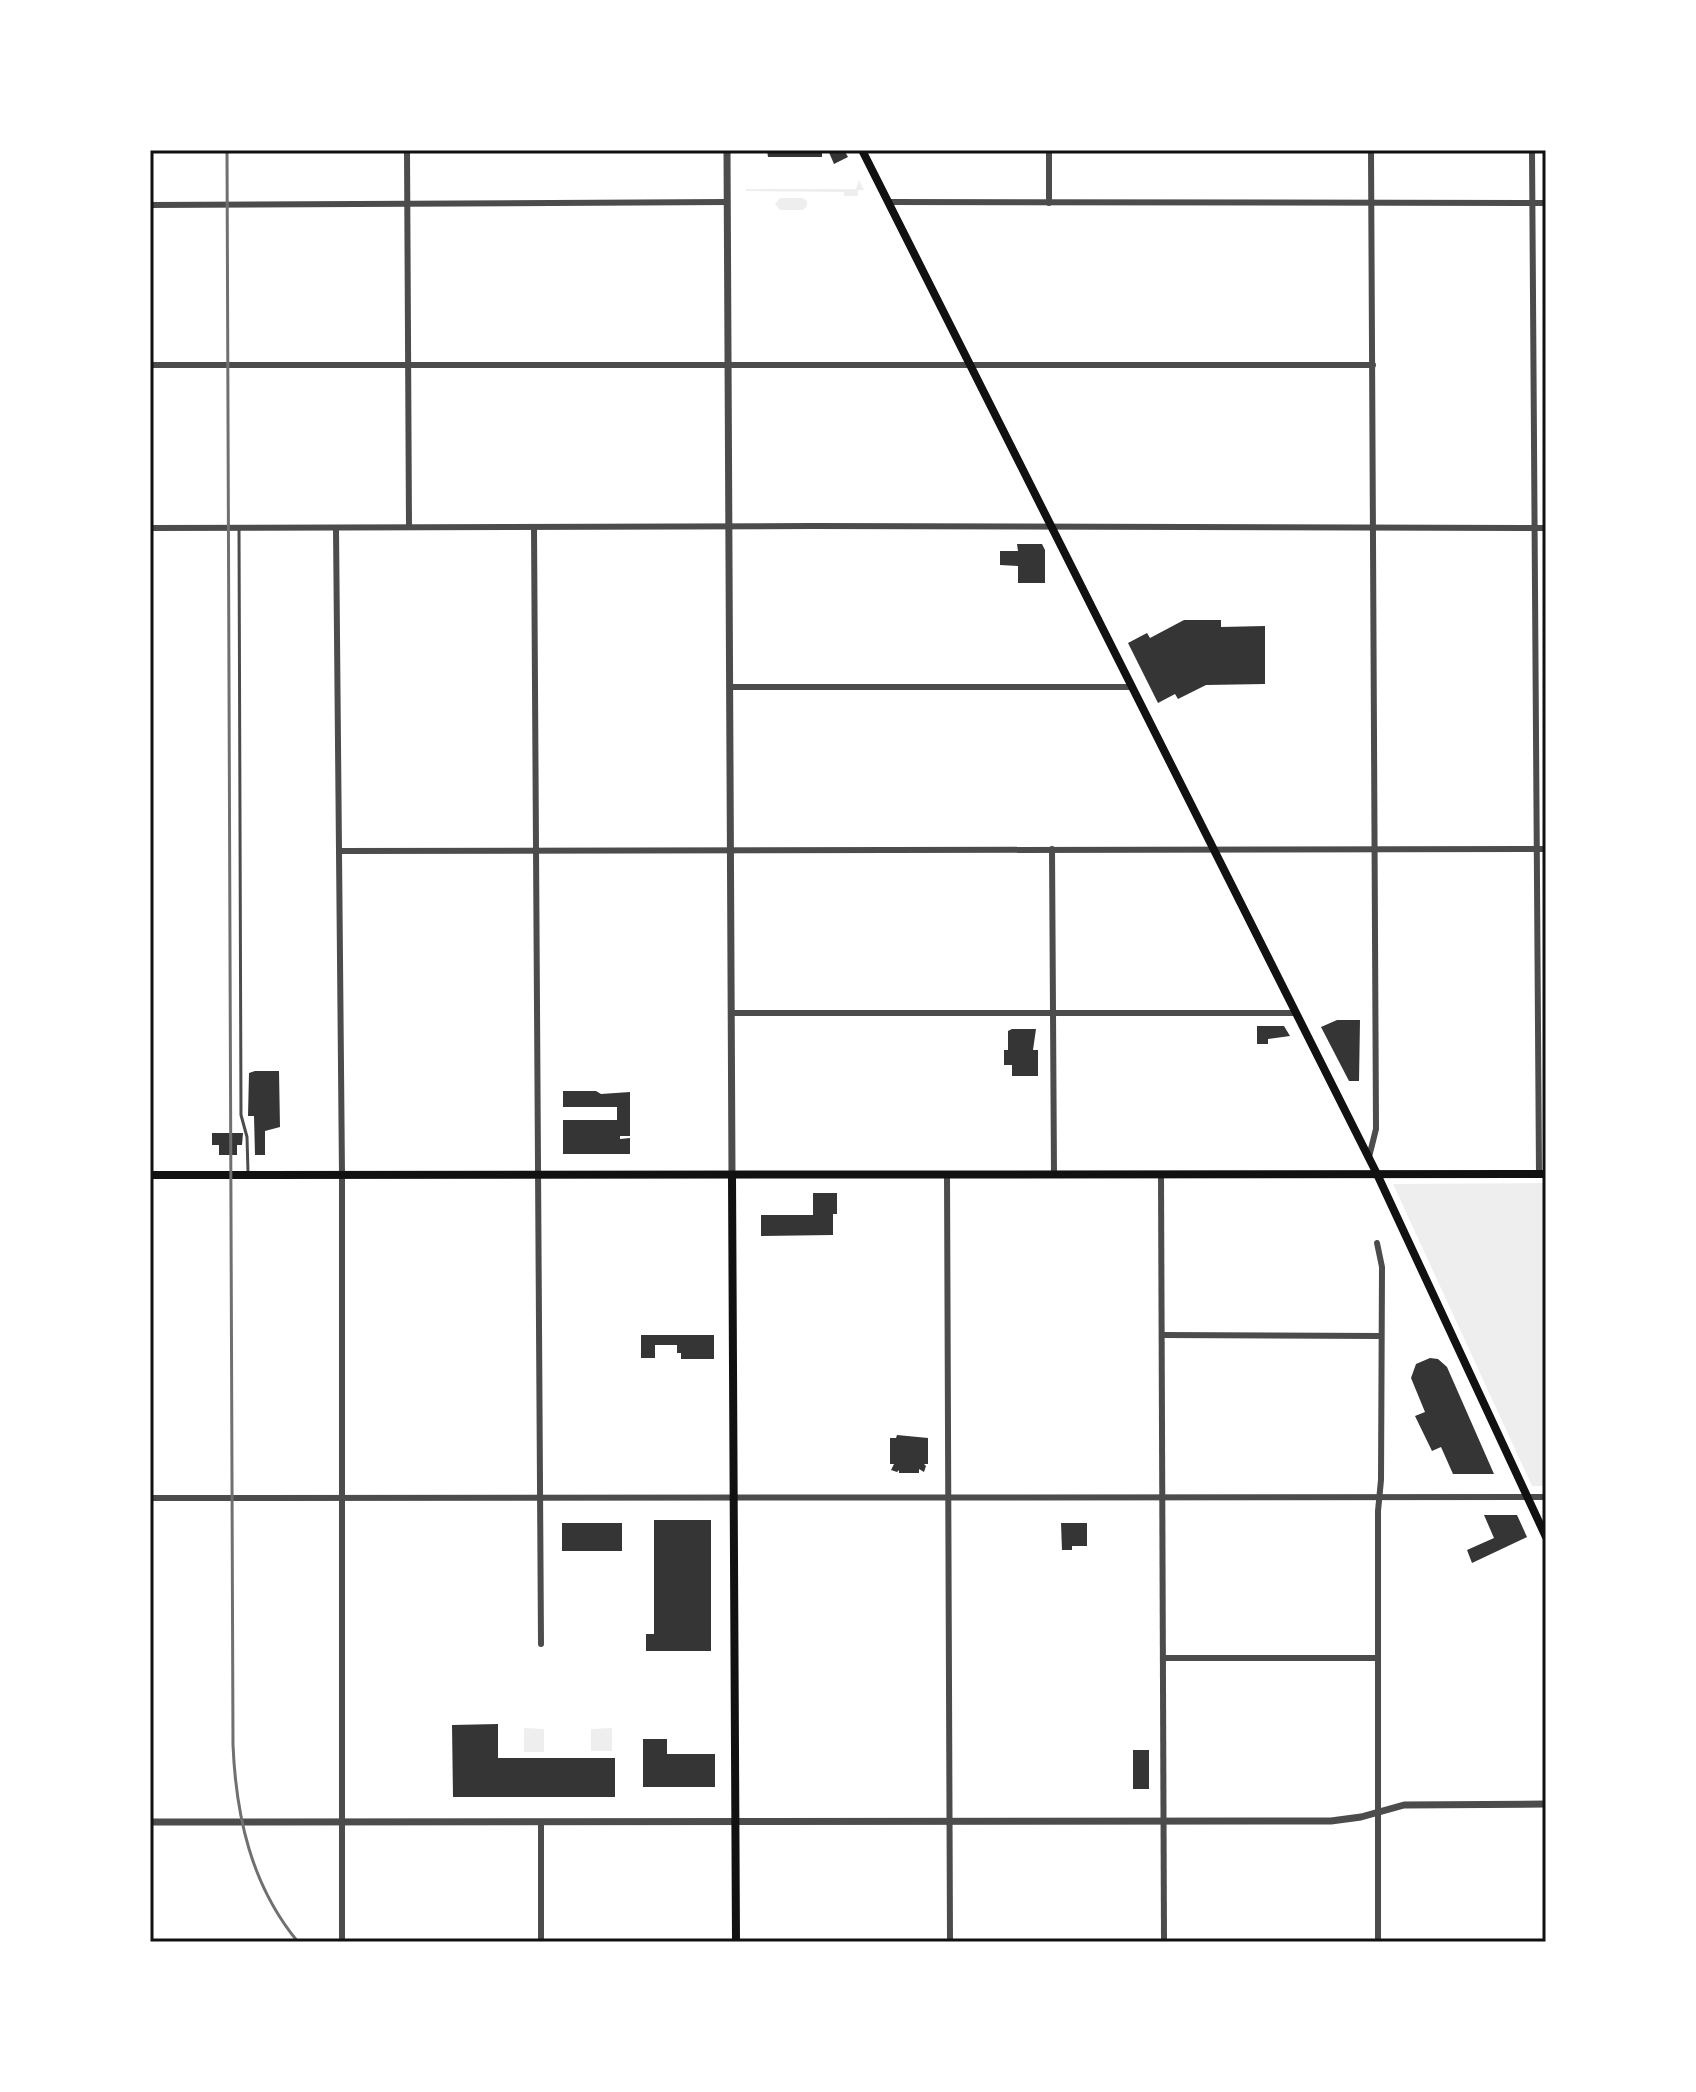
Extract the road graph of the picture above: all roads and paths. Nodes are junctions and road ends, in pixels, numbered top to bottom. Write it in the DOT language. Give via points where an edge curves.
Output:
graph roads {
  1 [pos="407,150"];
  2 [pos="727,150"];
  3 [pos="862,150"];
  4 [pos="1049,150"];
  5 [pos="1371,150"];
  6 [pos="1532,150"];
  7 [pos="727,202"];
  8 [pos="889,202"];
  9 [pos="1049,203"];
  10 [pos="1372,203"];
  11 [pos="1532,203"];
  12 [pos="1546,203"];
  13 [pos="407,204"];
  14 [pos="150,205"];
  15 [pos="150,365"];
  16 [pos="408,365"];
  17 [pos="728,365"];
  18 [pos="970,365"];
  19 [pos="1373,365"];
  20 [pos="729,526"];
  21 [pos="409,527"];
  22 [pos="534,527"];
  23 [pos="1051,527"];
  24 [pos="1374,527"];
  25 [pos="150,528"];
  26 [pos="239,528"];
  27 [pos="336,528"];
  28 [pos="1534,528"];
  29 [pos="1546,528"];
  30 [pos="730,687"];
  31 [pos="1132,687"];
  32 [pos="1052,849"];
  33 [pos="1537,849"];
  34 [pos="1546,849"];
  35 [pos="1213,850"];
  36 [pos="1376,850"];
  37 [pos="339,851"];
  38 [pos="536,851"];
  39 [pos="730,852"];
  40 [pos="731,1013"];
  41 [pos="1053,1013"];
  42 [pos="1296,1013"];
  43 [pos="1369,1158"];
  44 [pos="1161,1174"];
  45 [pos="1377,1174"];
  46 [pos="1542,1174"];
  47 [pos="150,1175"];
  48 [pos="248,1175"];
  49 [pos="342,1175"];
  50 [pos="539,1175"];
  51 [pos="732,1175"];
  52 [pos="947,1175"];
  53 [pos="1054,1175"];
  54 [pos="1377,1243"];
  55 [pos="1162,1335"];
  56 [pos="1381,1336"];
  57 [pos="1163,1496"];
  58 [pos="1379,1496"];
  59 [pos="540,1497"];
  60 [pos="734,1497"];
  61 [pos="948,1497"];
  62 [pos="1546,1497"];
  63 [pos="150,1498"];
  64 [pos="341,1498"];
  65 [pos="1528,1498"];
  66 [pos="1546,1537"];
  67 [pos="541,1644"];
  68 [pos="1163,1658"];
  69 [pos="1377,1658"];
  70 [pos="1546,1804"];
  71 [pos="1377,1812"];
  72 [pos="950,1821"];
  73 [pos="1164,1821"];
  74 [pos="150,1822"];
  75 [pos="341,1822"];
  76 [pos="541,1822"];
  77 [pos="735,1822"];
  78 [pos="342,1942"];
  79 [pos="541,1942"];
  80 [pos="736,1942"];
  81 [pos="950,1942"];
  82 [pos="1164,1942"];
  83 [pos="1378,1942"];
  1 -- 13 [label="street"];
  2 -- 7 [label="street"];
  3 -- 8 [label="main road"];
  4 -- 9 [label="street"];
  5 -- 10 [label="street"];
  6 -- 11 [label="street"];
  7 -- 13 [label="street"];
  7 -- 17 [label="street"];
  8 -- 9 [label="street"];
  8 -- 18 [label="main road"];
  9 -- 10 [label="street"];
  10 -- 11 [label="street"];
  10 -- 19 [label="street"];
  11 -- 12 [label="street"];
  11 -- 28 [label="street"];
  13 -- 14 [label="street"];
  13 -- 16 [label="street"];
  15 -- 16 [label="street"];
  16 -- 17 [label="street"];
  16 -- 21 [label="street"];
  17 -- 18 [label="street"];
  17 -- 20 [label="street"];
  18 -- 19 [label="street"];
  18 -- 23 [label="main road"];
  19 -- 24 [label="street"];
  20 -- 22 [label="street"];
  20 -- 23 [label="street"];
  20 -- 30 [label="street"];
  21 -- 22 [label="street"];
  21 -- 27 [label="street"];
  22 -- 38 [label="street"];
  23 -- 24 [label="street"];
  23 -- 31 [label="main road"];
  24 -- 28 [label="street"];
  24 -- 36 [label="street"];
  25 -- 26 [label="street"];
  26 -- 27 [label="street"];
  26 -- 48 [label="lane" via="241,1115"];
  27 -- 37 [label="street"];
  28 -- 29 [label="street"];
  28 -- 33 [label="street"];
  30 -- 31 [label="street"];
  30 -- 39 [label="street"];
  31 -- 35 [label="main road"];
  32 -- 35 [label="street"];
  32 -- 39 [label="street"];
  32 -- 41 [label="street"];
  33 -- 34 [label="street"];
  33 -- 36 [label="street"];
  33 -- 46 [label="street"];
  35 -- 36 [label="street"];
  35 -- 42 [label="main road"];
  36 -- 43 [label="street" via="1376,1129"];
  37 -- 38 [label="street"];
  37 -- 49 [label="street"];
  38 -- 39 [label="street"];
  38 -- 50 [label="street"];
  39 -- 40 [label="street"];
  40 -- 41 [label="street"];
  40 -- 51 [label="street"];
  41 -- 42 [label="street"];
  41 -- 53 [label="street"];
  42 -- 43 [label="main road"];
  43 -- 45 [label="main road"];
  44 -- 45 [label="main road"];
  44 -- 53 [label="main road"];
  44 -- 55 [label="street"];
  45 -- 46 [label="main road"];
  45 -- 65 [label="main road"];
  47 -- 48 [label="main road"];
  48 -- 49 [label="main road"];
  49 -- 50 [label="main road"];
  49 -- 64 [label="street"];
  50 -- 51 [label="main road"];
  50 -- 59 [label="street"];
  51 -- 52 [label="main road"];
  51 -- 60 [label="main road"];
  52 -- 53 [label="main road"];
  52 -- 61 [label="street"];
  54 -- 56 [label="street"];
  55 -- 56 [label="street"];
  55 -- 57 [label="street"];
  56 -- 58 [label="street"];
  57 -- 58 [label="street"];
  57 -- 61 [label="street"];
  57 -- 68 [label="street"];
  58 -- 65 [label="street"];
  58 -- 69 [label="street"];
  59 -- 60 [label="street"];
  59 -- 64 [label="street"];
  59 -- 67 [label="street"];
  60 -- 61 [label="street"];
  60 -- 77 [label="main road"];
  61 -- 72 [label="street"];
  62 -- 65 [label="street"];
  63 -- 64 [label="street"];
  64 -- 75 [label="street"];
  65 -- 66 [label="main road"];
  68 -- 69 [label="street"];
  68 -- 73 [label="street"];
  69 -- 71 [label="street"];
  70 -- 71 [label="street" via="1404,1805"];
  71 -- 73 [label="street" via="1331,1821"];
  71 -- 83 [label="street"];
  72 -- 73 [label="street"];
  72 -- 77 [label="street"];
  72 -- 81 [label="street"];
  73 -- 82 [label="street"];
  74 -- 75 [label="street"];
  75 -- 76 [label="street"];
  75 -- 78 [label="street"];
  76 -- 77 [label="street"];
  76 -- 79 [label="street"];
  77 -- 80 [label="main road"];
}
